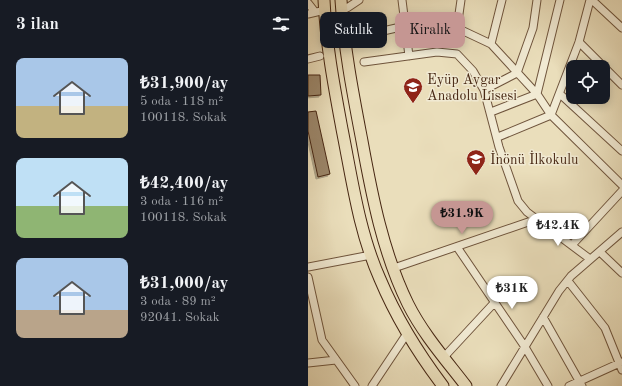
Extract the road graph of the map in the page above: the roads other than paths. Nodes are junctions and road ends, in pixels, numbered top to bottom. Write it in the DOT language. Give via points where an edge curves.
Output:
graph roads {
  1 [pos="359,0"];
  2 [pos="402,0"];
  3 [pos="461,0"];
  4 [pos="502,0"];
  5 [pos="537,0"];
  6 [pos="560,0"];
  7 [pos="591,0"];
  8 [pos="308,3"];
  9 [pos="344,4"];
  10 [pos="321,7"];
  11 [pos="403,12"];
  12 [pos="459,12"];
  13 [pos="308,14"];
  14 [pos="622,28"];
  15 [pos="465,32"];
  16 [pos="579,42"];
  17 [pos="491,44"];
  18 [pos="408,48"];
  19 [pos="320,56"];
  20 [pos="409,56"];
  21 [pos="308,59"];
  22 [pos="364,62"];
  23 [pos="517,72"];
  24 [pos="622,85"];
  25 [pos="484,90"];
  26 [pos="537,94"];
  27 [pos="560,94"];
  28 [pos="491,112"];
  29 [pos="552,115"];
  30 [pos="498,137"];
  31 [pos="622,151"];
  32 [pos="622,185"];
  33 [pos="622,191"];
  34 [pos="537,219"];
  35 [pos="622,232"];
  36 [pos="572,246"];
  37 [pos="457,247"];
  38 [pos="600,252"];
  39 [pos="371,254"];
  40 [pos="590,260"];
  41 [pos="308,267"];
  42 [pos="394,268"];
  43 [pos="622,273"];
  44 [pos="308,277"];
  45 [pos="568,280"];
  46 [pos="495,302"];
  47 [pos="543,317"];
  48 [pos="408,332"];
  49 [pos="525,347"];
  50 [pos="444,357"];
  51 [pos="336,360"];
  52 [pos="308,363"];
  53 [pos="621,365"];
  54 [pos="582,384"];
  55 [pos="355,386"];
  56 [pos="372,386"];
  57 [pos="443,386"];
  58 [pos="466,386"];
  59 [pos="501,386"];
  60 [pos="548,386"];
  61 [pos="569,386"];
  1 -- 9 [label="street"];
  2 -- 11 [label="street"];
  3 -- 12 [label="street"];
  4 -- 17 [label="street"];
  5 -- 23 [label="street" via="533,28"];
  6 -- 26 [label="street"];
  7 -- 14 [label="street"];
  7 -- 16 [label="street"];
  8 -- 10 [label="street"];
  9 -- 42 [label="main road" via="343,34 375,208"];
  10 -- 13 [label="street"];
  10 -- 39 [label="main road" via="358,211"];
  15 -- 17 [label="street"];
  16 -- 24 [label="street"];
  16 -- 27 [label="street"];
  17 -- 23 [label="street"];
  18 -- 20 [label="street"];
  19 -- 21 [label="street"];
  20 -- 22 [label="street"];
  20 -- 25 [label="street" via="437,52 457,54"];
  23 -- 25 [label="street"];
  23 -- 26 [label="street"];
  25 -- 28 [label="street"];
  26 -- 28 [label="street"];
  26 -- 29 [label="street"];
  27 -- 29 [label="street"];
  27 -- 31 [label="street"];
  28 -- 30 [label="street"];
  29 -- 30 [label="street"];
  29 -- 32 [label="street"];
  30 -- 34 [label="street" via="499,147 518,201 522,208"];
  33 -- 36 [label="street"];
  34 -- 36 [label="street"];
  34 -- 37 [label="street"];
  35 -- 38 [label="street"];
  36 -- 40 [label="street"];
  37 -- 42 [label="street"];
  37 -- 46 [label="street"];
  38 -- 40 [label="street"];
  38 -- 43 [label="street"];
  39 -- 41 [label="street"];
  39 -- 48 [label="main road" via="379,278"];
  40 -- 45 [label="street"];
  42 -- 50 [label="main road" via="408,304"];
  44 -- 51 [label="street" via="322,340"];
  45 -- 47 [label="street" via="558,291"];
  45 -- 53 [label="street" via="604,328"];
  46 -- 49 [label="street"];
  46 -- 50 [label="street"];
  47 -- 49 [label="street"];
  47 -- 54 [label="street"];
  48 -- 56 [label="street"];
  48 -- 57 [label="main road"];
  49 -- 59 [label="street"];
  49 -- 60 [label="street"];
  50 -- 58 [label="main road"];
  51 -- 52 [label="street"];
  51 -- 55 [label="street"];
  53 -- 54 [label="street"];
  54 -- 61 [label="street"];
}
